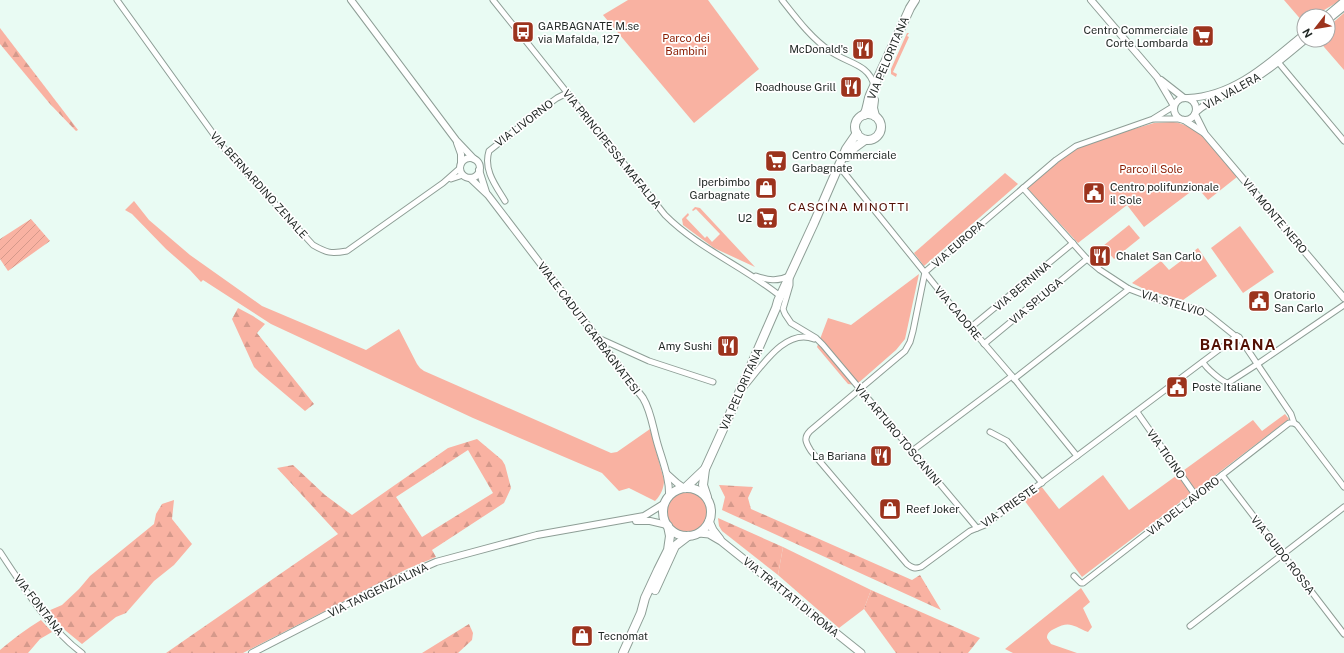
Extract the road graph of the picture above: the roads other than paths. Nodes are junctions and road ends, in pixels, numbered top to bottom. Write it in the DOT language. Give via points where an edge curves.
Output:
graph roads {
  1 [pos="117,0"];
  2 [pos="351,0"];
  3 [pos="493,0"];
  4 [pos="782,0"];
  5 [pos="1091,0"];
  6 [pos="914,1"];
  7 [pos="1344,1"];
  8 [pos="1344,7"];
  9 [pos="1336,8"];
  10 [pos="1336,14"];
  11 [pos="1296,41"];
  12 [pos="1296,47"];
  13 [pos="1278,62"];
  14 [pos="1157,77"];
  15 [pos="874,87"];
  16 [pos="567,93"];
  17 [pos="1186,98"];
  18 [pos="1174,106"];
  19 [pos="1196,113"];
  20 [pos="864,115"];
  21 [pos="875,116"];
  22 [pos="1153,119"];
  23 [pos="1182,119"];
  24 [pos="857,133"];
  25 [pos="1205,134"];
  26 [pos="456,140"];
  27 [pos="865,140"];
  28 [pos="1344,141"];
  29 [pos="474,159"];
  30 [pos="460,166"];
  31 [pos="479,170"];
  32 [pos="842,170"];
  33 [pos="463,176"];
  34 [pos="470,178"];
  35 [pos="443,183"];
  36 [pos="1023,188"];
  37 [pos="488,195"];
  38 [pos="505,201"];
  39 [pos="1073,243"];
  40 [pos="1087,259"];
  41 [pos="925,272"];
  42 [pos="752,274"];
  43 [pos="790,277"];
  44 [pos="1129,289"];
  45 [pos="780,296"];
  46 [pos="1344,298"];
  47 [pos="1344,305"];
  48 [pos="776,308"];
  49 [pos="970,328"];
  50 [pos="595,336"];
  51 [pos="1237,336"];
  52 [pos="820,342"];
  53 [pos="984,344"];
  54 [pos="1203,362"];
  55 [pos="1257,364"];
  56 [pos="1013,378"];
  57 [pos="712,382"];
  58 [pos="860,389"];
  59 [pos="739,393"];
  60 [pos="1137,412"];
  61 [pos="1294,423"];
  62 [pos="990,432"];
  63 [pos="805,439"];
  64 [pos="912,451"];
  65 [pos="1076,456"];
  66 [pos="705,469"];
  67 [pos="666,473"];
  68 [pos="1222,475"];
  69 [pos="1042,483"];
  70 [pos="1344,487"];
  71 [pos="685,488"];
  72 [pos="1196,496"];
  73 [pos="707,498"];
  74 [pos="667,500"];
  75 [pos="1344,507"];
  76 [pos="709,521"];
  77 [pos="605,523"];
  78 [pos="668,525"];
  79 [pos="977,528"];
  80 [pos="699,533"];
  81 [pos="688,536"];
  82 [pos="721,541"];
  83 [pos="0,552"];
  84 [pos="1282,555"];
  85 [pos="1074,576"];
  86 [pos="641,614"];
  87 [pos="1190,626"];
  88 [pos="1344,634"];
  89 [pos="82,653"];
  90 [pos="252,653"];
  91 [pos="623,653"];
  92 [pos="861,653"];
  1 -- 35 [label="street, VIA BERNARDINO ZENALE" via="222,146 313,245 334,254 347,251"];
  2 -- 26 [label="street"];
  3 -- 16 [label="street, VIA PRINCIPESSA MAFALDA"];
  4 -- 15 [label="street" via="823,46 860,65 870,75"];
  5 -- 14 [label="street"];
  6 -- 15 [label="main road, VIA PELORITANA"];
  6 -- 21 [label="main road, VIA PELORITANA" via="914,9 905,31 873,101"];
  7 -- 9 [label="street"];
  8 -- 10 [label="street"];
  11 -- 17 [label="street, VIA VALERA" via="1260,70 1239,83 1219,93"];
  12 -- 13 [label="street, VIA VALERA"];
  13 -- 19 [label="street, VIA VALERA" via="1244,85 1206,104"];
  13 -- 28 [label="street"];
  14 -- 17 [label="street"];
  14 -- 18 [label="street"];
  15 -- 20 [label="main road, VIA PELORITANA"];
  16 -- 38 [label="street, VIA LIVORNO" via="546,106 489,151 487,160 490,176"];
  16 -- 42 [label="street, VIA PRINCIPESSA MAFALDA" via="669,219 704,247"];
  17 -- 18 [label="street" via="1177,100"];
  17 -- 19 [label="street" via="1195,104"];
  18 -- 22 [label="street, VIA EUROPA"];
  18 -- 23 [label="street" via="1174,113"];
  19 -- 23 [label="street" via="1190,119"];
  19 -- 25 [label="street, VIA MONTE NERO"];
  20 -- 21 [label="main road"];
  20 -- 24 [label="main road" via="856,123"];
  21 -- 27 [label="main road" via="880,123 881,131 876,138"];
  22 -- 23 [label="street, VIA EUROPA"];
  22 -- 36 [label="street, VIA EUROPA" via="1076,146"];
  23 -- 25 [label="street, VIA MONTE NERO"];
  24 -- 27 [label="main road"];
  24 -- 43 [label="main road, VIA PELORITANA" via="846,149"];
  25 -- 46 [label="street, VIA MONTE NERO"];
  26 -- 29 [label="street"];
  26 -- 30 [label="street" via="461,154"];
  27 -- 32 [label="main road, VIA PELORITANA" via="852,149"];
  29 -- 30 [label="street" via="465,159"];
  29 -- 31 [label="street"];
  30 -- 33 [label="street"];
  30 -- 35 [label="street, VIA BERNARDINO ZENALE"];
  31 -- 34 [label="street" via="476,176"];
  31 -- 37 [label="street, VIALE CADUTI GARBAGNATESI"];
  32 -- 41 [label="street, VIA CADORE"];
  32 -- 43 [label="main road, VIA PELORITANA"];
  33 -- 34 [label="street"];
  33 -- 35 [label="street, VIA BERNARDINO ZENALE"];
  34 -- 37 [label="street, VIALE CADUTI GARBAGNATESI"];
  36 -- 39 [label="street, VIA STELVIO"];
  36 -- 41 [label="street, VIA EUROPA"];
  37 -- 50 [label="street, VIALE CADUTI GARBAGNATESI"];
  39 -- 40 [label="street, VIA STELVIO"];
  39 -- 49 [label="street, VIA BERNINA"];
  40 -- 44 [label="street, VIA STELVIO"];
  40 -- 53 [label="street, VIA SPLUGA"];
  41 -- 49 [label="street, VIA CADORE"];
  41 -- 58 [label="street, VIA EUROPA" via="908,347"];
  42 -- 43 [label="street, VIA PRINCIPESSA MAFALDA" via="773,280"];
  42 -- 45 [label="street, VIA PRINCIPESSA MAFALDA"];
  43 -- 45 [label="main road, VIA PELORITANA"];
  43 -- 48 [label="main road, VIA PELORITANA"];
  43 -- 52 [label="street, VIA ARTURO TOSCANINI" via="790,286 783,306 785,314 791,323"];
  44 -- 51 [label="street, VIA STELVIO" via="1164,302 1202,310"];
  44 -- 56 [label="street"];
  45 -- 48 [label="main road, VIA PELORITANA"];
  47 -- 55 [label="street"];
  48 -- 59 [label="main road, VIA PELORITANA"];
  49 -- 53 [label="street, VIA CADORE"];
  50 -- 57 [label="street" via="649,361"];
  50 -- 67 [label="street, VIALE CADUTI GARBAGNATESI" via="644,401"];
  51 -- 54 [label="street, VIA TRIESTE"];
  51 -- 55 [label="street, VIA STELVIO"];
  52 -- 58 [label="street, VIA ARTURO TOSCANINI"];
  52 -- 59 [label="street" via="800,336 784,343"];
  53 -- 56 [label="street, VIA CADORE"];
  54 -- 55 [label="street" via="1207,369 1227,383"];
  54 -- 60 [label="street, VIA TRIESTE"];
  55 -- 61 [label="street, VIA STELVIO" via="1291,414"];
  56 -- 64 [label="street"];
  56 -- 65 [label="street, VIA CADORE"];
  58 -- 63 [label="street, VIA EUROPA" via="810,431"];
  58 -- 64 [label="street, VIA ARTURO TOSCANINI"];
  59 -- 66 [label="main road, VIA PELORITANA"];
  60 -- 65 [label="street, VIA TRIESTE"];
  60 -- 72 [label="street, VIA TICINO"];
  61 -- 68 [label="street, VIA DEL LAVORO" via="1289,423"];
  61 -- 70 [label="street, VIA STELVIO"];
  62 -- 69 [label="street" via="1007,441"];
  63 -- 79 [label="street, VIA TRIESTE" via="812,451 911,567 922,567"];
  64 -- 79 [label="street, VIA ARTURO TOSCANINI"];
  65 -- 69 [label="street, VIA TRIESTE"];
  66 -- 71 [label="main road, VIA PELORITANA"];
  66 -- 73 [label="main road, VIA PELORITANA" via="703,485"];
  67 -- 71 [label="street"];
  67 -- 74 [label="street, VIALE CADUTI GARBAGNATESI" via="669,488"];
  68 -- 72 [label="street, VIA DEL LAVORO"];
  68 -- 84 [label="street, VIA GUIDO ROSSA"];
  69 -- 79 [label="street, VIA TRIESTE" via="985,525"];
  71 -- 73 [label="main road" via="698,490"];
  71 -- 74 [label="main road" via="674,491"];
  72 -- 85 [label="street, VIA DEL LAVORO" via="1083,583"];
  73 -- 76 [label="main road" via="711,511"];
  74 -- 77 [label="street, VIA TANGENZIALINA" via="644,516"];
  74 -- 78 [label="main road" via="664,517"];
  75 -- 84 [label="street"];
  76 -- 80 [label="main road"];
  76 -- 82 [label="main road, VIA TRATTATI DI ROMA"];
  77 -- 78 [label="street, VIA TANGENZIALINA" via="642,520"];
  77 -- 90 [label="street, VIA TANGENZIALINA" via="537,535 436,562 384,584"];
  78 -- 81 [label="main road" via="677,533"];
  78 -- 86 [label="main road" via="668,550 645,598"];
  80 -- 81 [label="main road"];
  80 -- 82 [label="main road, VIA TRATTATI DI ROMA" via="708,534"];
  81 -- 86 [label="main road" via="673,550"];
  82 -- 92 [label="main road, VIA TRATTATI DI ROMA"];
  83 -- 89 [label="street, VIA FONTANA" via="56,630"];
  84 -- 87 [label="street"];
  84 -- 88 [label="street, VIA GUIDO ROSSA"];
  86 -- 91 [label="main road"];
}
